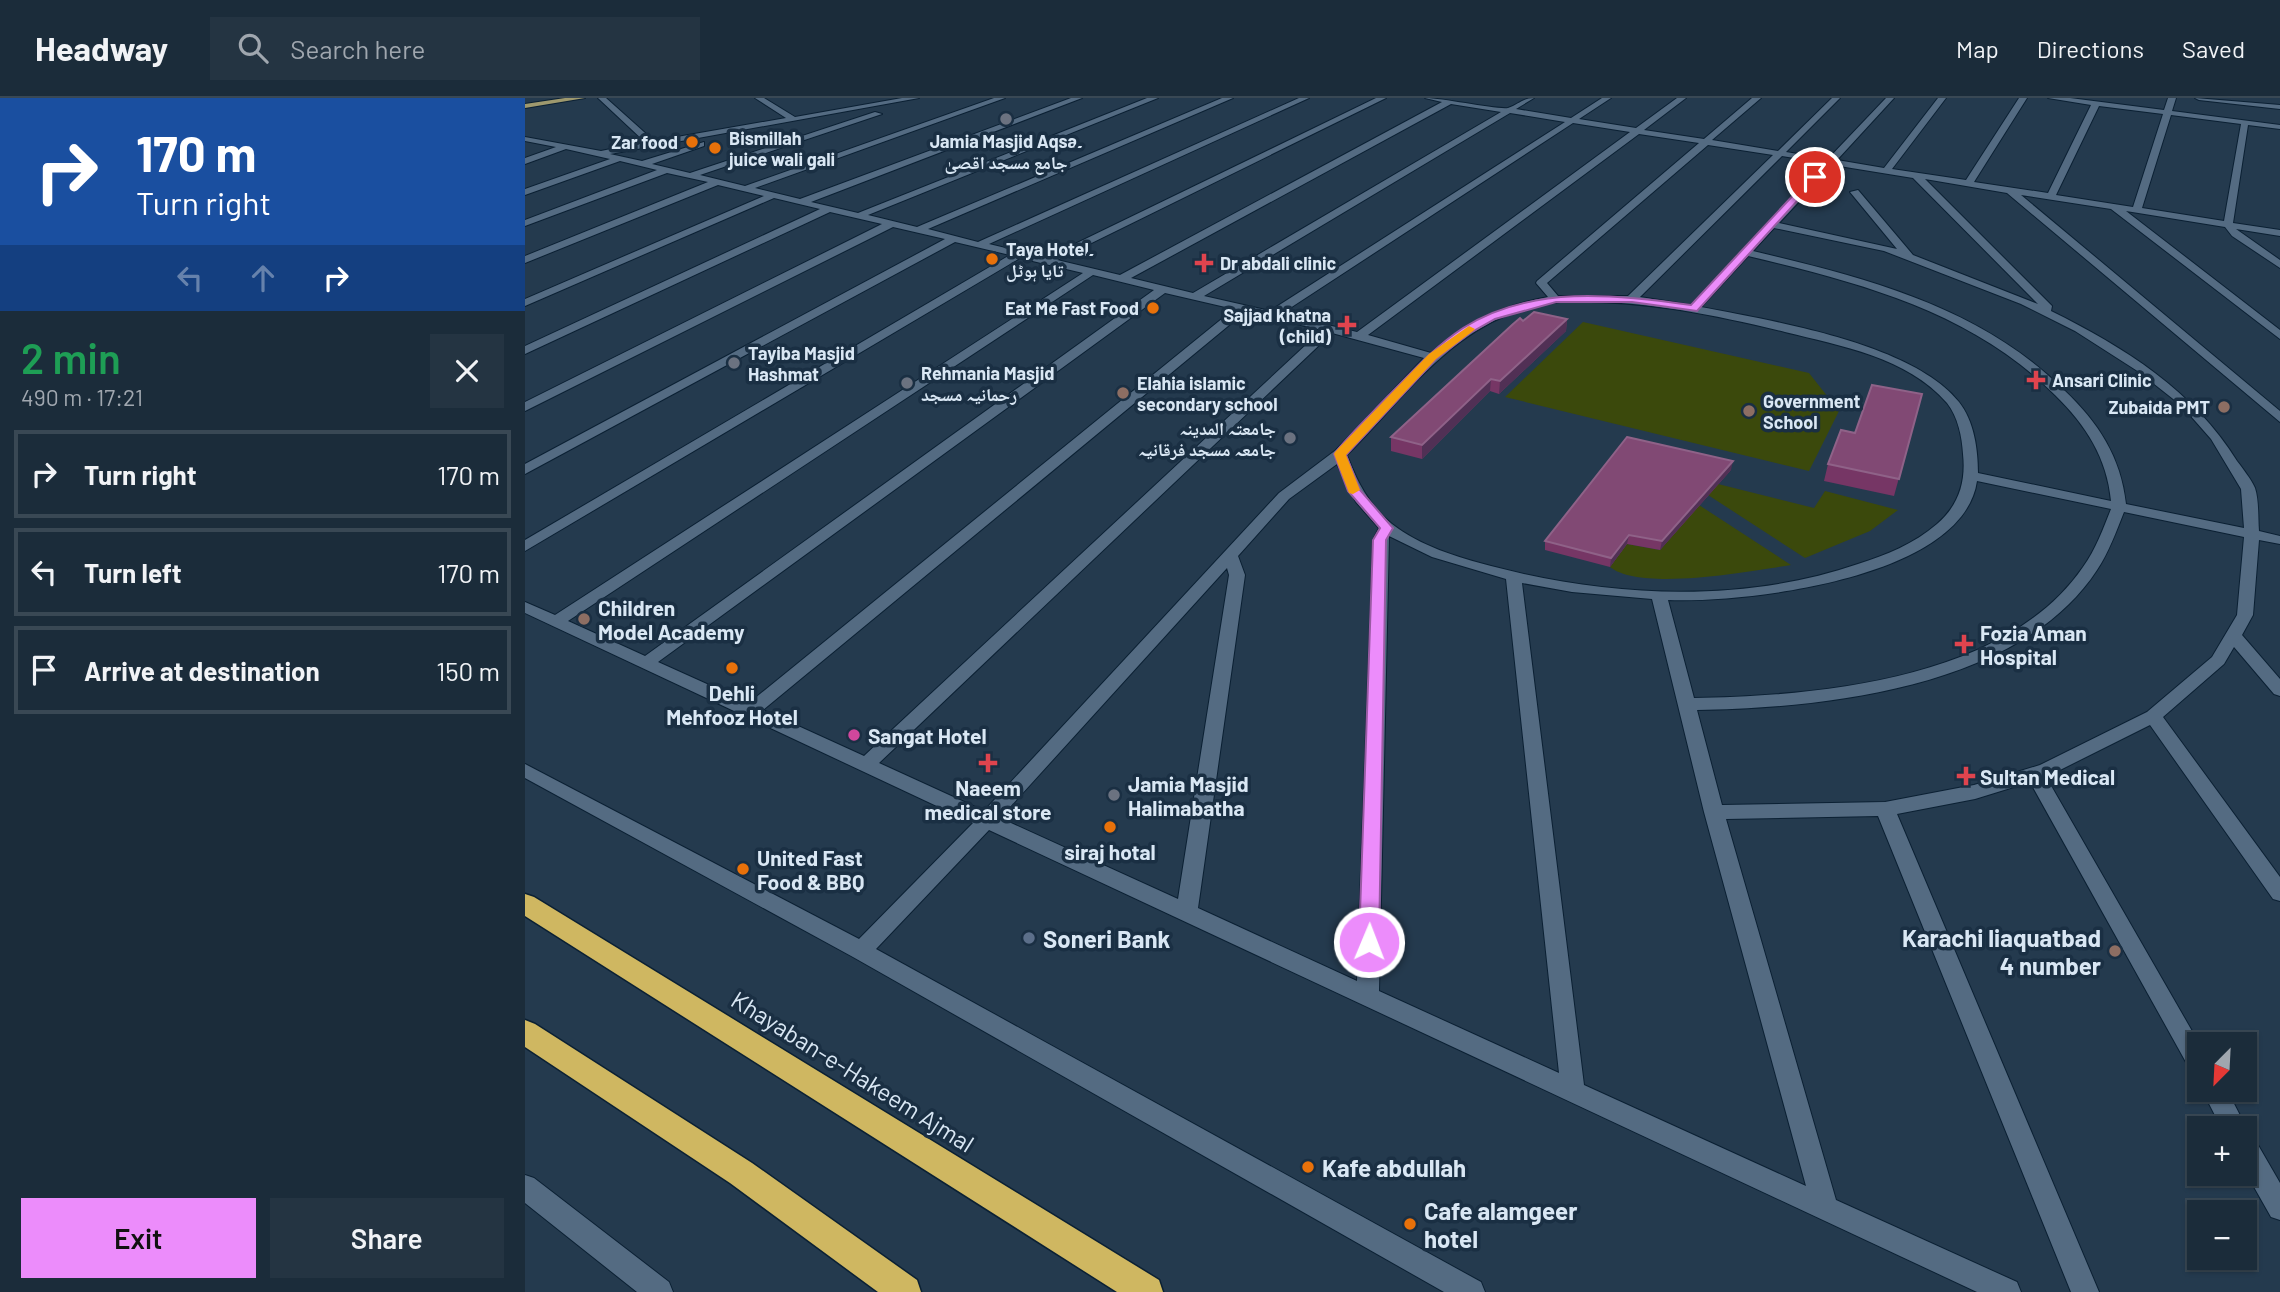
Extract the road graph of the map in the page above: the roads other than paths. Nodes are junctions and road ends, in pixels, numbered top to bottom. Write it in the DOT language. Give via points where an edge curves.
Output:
graph roads {
  1 [pos="582,98"];
  2 [pos="602,98"];
  3 [pos="759,98"];
  4 [pos="916,98"];
  5 [pos="1001,98"];
  6 [pos="1078,98"];
  7 [pos="1154,98"];
  8 [pos="1229,98"];
  9 [pos="1305,98"];
  10 [pos="1382,98"];
  11 [pos="1429,98"];
  12 [pos="1530,98"];
  13 [pos="1607,98"];
  14 [pos="1682,98"];
  15 [pos="1757,98"];
  16 [pos="1836,98"];
  17 [pos="1889,98"];
  18 [pos="1942,98"];
  19 [pos="2023,98"];
  20 [pos="2052,98"];
  21 [pos="2172,98"];
  22 [pos="2199,98"];
  23 [pos="1453,100"];
  24 [pos="2096,104"];
  25 [pos="525,106"];
  26 [pos="2280,107"];
  27 [pos="1509,111"];
  28 [pos="2168,113"];
  29 [pos="793,119"];
  30 [pos="1573,121"];
  31 [pos="2245,122"];
  32 [pos="757,125"];
  33 [pos="2280,127"];
  34 [pos="1638,131"];
  35 [pos="525,139"];
  36 [pos="1706,141"];
  37 [pos="652,144"];
  38 [pos="565,147"];
  39 [pos="597,153"];
  40 [pos="1780,153"];
  41 [pos="618,158"];
  42 [pos="525,160"];
  43 [pos="1830,161"];
  44 [pos="642,164"];
  45 [pos="666,170"];
  46 [pos="1887,170"];
  47 [pos="1915,174"];
  48 [pos="691,176"];
  49 [pos="717,182"];
  50 [pos="1969,183"];
  51 [pos="744,188"];
  52 [pos="2010,190"];
  53 [pos="525,192"];
  54 [pos="1855,192"];
  55 [pos="773,195"];
  56 [pos="2051,196"];
  57 [pos="801,202"];
  58 [pos="2112,206"];
  59 [pos="829,209"];
  60 [pos="2137,210"];
  61 [pos="858,216"];
  62 [pos="525,223"];
  63 [pos="891,224"];
  64 [pos="1770,225"];
  65 [pos="2228,225"];
  66 [pos="918,230"];
  67 [pos="2280,233"];
  68 [pos="953,239"];
  69 [pos="979,245"];
  70 [pos="1744,252"];
  71 [pos="1019,254"];
  72 [pos="1909,257"];
  73 [pos="525,260"];
  74 [pos="1047,261"];
  75 [pos="2280,265"];
  76 [pos="1091,272"];
  77 [pos="1121,279"];
  78 [pos="1163,289"];
  79 [pos="1194,297"];
  80 [pos="1556,299"];
  81 [pos="1632,299"];
  82 [pos="525,303"];
  83 [pos="1243,308"];
  84 [pos="1693,309"];
  85 [pos="1272,315"];
  86 [pos="2059,319"];
  87 [pos="1330,329"];
  88 [pos="1359,336"];
  89 [pos="2280,336"];
  90 [pos="525,350"];
  91 [pos="1433,356"];
  92 [pos="525,407"];
  93 [pos="2280,418"];
  94 [pos="1340,454"];
  95 [pos="525,470"];
  96 [pos="1973,476"];
  97 [pos="2119,504"];
  98 [pos="1387,528"];
  99 [pos="2252,534"];
  100 [pos="2280,540"];
  101 [pos="525,546"];
  102 [pos="1230,555"];
  103 [pos="1514,578"];
  104 [pos="1659,595"];
  105 [pos="525,607"];
  106 [pos="556,621"];
  107 [pos="2233,635"];
  108 [pos="647,662"];
  109 [pos="2280,690"];
  110 [pos="1686,704"];
  111 [pos="752,710"];
  112 [pos="2153,716"];
  113 [pos="867,763"];
  114 [pos="525,770"];
  115 [pos="2035,774"];
  116 [pos="1885,809"];
  117 [pos="1714,813"];
  118 [pos="988,819"];
  119 [pos="2280,893"];
  120 [pos="525,904"];
  121 [pos="1187,911"];
  122 [pos="861,951"];
  123 [pos="1368,995"];
  124 [pos="525,1032"];
  125 [pos="2187,1043"];
  126 [pos="1573,1091"];
  127 [pos="2257,1167"];
  128 [pos="525,1187"];
  129 [pos="1825,1208"];
  130 [pos="2280,1208"];
  131 [pos="659,1292"];
  132 [pos="905,1292"];
  133 [pos="1147,1292"];
  134 [pos="1471,1292"];
  135 [pos="2007,1292"];
  136 [pos="2085,1292"];
  1 -- 25 [label="main road"];
  2 -- 37 [label="street"];
  3 -- 29 [label="street"];
  4 -- 29 [label="street"];
  4 -- 48 [label="street"];
  5 -- 51 [label="street"];
  6 -- 57 [label="street"];
  7 -- 61 [label="street"];
  8 -- 66 [label="street"];
  9 -- 69 [label="street"];
  10 -- 74 [label="street"];
  11 -- 23 [label="street"];
  12 -- 27 [label="street"];
  13 -- 30 [label="street"];
  14 -- 34 [label="street"];
  15 -- 36 [label="street"];
  16 -- 40 [label="street"];
  17 -- 43 [label="street"];
  18 -- 46 [label="street"];
  19 -- 50 [label="street"];
  20 -- 24 [label="street"];
  21 -- 28 [label="street"];
  22 -- 26 [label="street"];
  23 -- 27 [label="street"];
  23 -- 77 [label="street"];
  24 -- 28 [label="street"];
  24 -- 56 [label="street"];
  27 -- 30 [label="street"];
  27 -- 79 [label="street"];
  28 -- 31 [label="street"];
  28 -- 60 [label="street"];
  29 -- 32 [label="street"];
  30 -- 34 [label="street"];
  30 -- 85 [label="street"];
  31 -- 33 [label="street"];
  31 -- 65 [label="street"];
  32 -- 37 [label="street"];
  32 -- 44 [label="street"];
  34 -- 36 [label="street"];
  34 -- 88 [label="street"];
  35 -- 38 [label="street"];
  36 -- 40 [label="street"];
  36 -- 80 [label="street" via="1541,283"];
  37 -- 39 [label="street"];
  38 -- 39 [label="street"];
  38 -- 42 [label="street"];
  39 -- 41 [label="street"];
  40 -- 43 [label="street"];
  40 -- 81 [label="street"];
  41 -- 44 [label="street"];
  41 -- 53 [label="street"];
  43 -- 46 [label="street"];
  43 -- 64 [label="street"];
  44 -- 45 [label="street"];
  45 -- 48 [label="street"];
  45 -- 62 [label="street"];
  46 -- 47 [label="street"];
  47 -- 50 [label="street"];
  47 -- 86 [label="street"];
  48 -- 49 [label="street"];
  49 -- 51 [label="street"];
  49 -- 73 [label="street"];
  50 -- 52 [label="street"];
  51 -- 55 [label="street"];
  52 -- 56 [label="street"];
  52 -- 93 [label="street"];
  54 -- 72 [label="street"];
  55 -- 57 [label="street"];
  55 -- 82 [label="street"];
  56 -- 58 [label="street"];
  57 -- 59 [label="street"];
  58 -- 60 [label="street"];
  58 -- 89 [label="street"];
  59 -- 61 [label="street"];
  59 -- 90 [label="street"];
  60 -- 65 [label="street"];
  61 -- 63 [label="street"];
  63 -- 66 [label="street"];
  63 -- 92 [label="street"];
  64 -- 70 [label="street"];
  64 -- 72 [label="street"];
  65 -- 67 [label="street"];
  65 -- 75 [label="street"];
  66 -- 68 [label="street"];
  68 -- 69 [label="street"];
  68 -- 95 [label="street"];
  69 -- 71 [label="street"];
  70 -- 84 [label="street"];
  70 -- 97 [label="street" via="1901,295 1978,329 2039,370 2082,414 2111,463"];
  71 -- 74 [label="street"];
  71 -- 101 [label="street"];
  72 -- 86 [label="street"];
  74 -- 76 [label="street"];
  76 -- 77 [label="street"];
  76 -- 106 [label="street"];
  77 -- 78 [label="street"];
  78 -- 79 [label="street"];
  78 -- 108 [label="street"];
  79 -- 83 [label="street"];
  80 -- 81 [label="street"];
  80 -- 91 [label="street" via="1492,317"];
  81 -- 84 [label="street"];
  83 -- 85 [label="street"];
  83 -- 111 [label="street"];
  84 -- 96 [label="street" via="1832,340 1879,354 1921,375 1955,405"];
  85 -- 87 [label="street"];
  86 -- 99 [label="street" via="2143,369 2186,403 2216,437 2248,489"];
  87 -- 88 [label="street"];
  87 -- 113 [label="street"];
  88 -- 91 [label="street"];
  91 -- 94 [label="street"];
  94 -- 98 [label="street" via="1354,491"];
  94 -- 102 [label="street" via="1284,496"];
  96 -- 97 [label="street"];
  96 -- 104 [label="street" via="1964,500 1945,526 1910,550 1859,571 1732,594"];
  97 -- 99 [label="street"];
  97 -- 110 [label="street" via="2105,547 2074,592 2032,625 1965,661 1870,690 1764,702"];
  98 -- 103 [label="street" via="1434,554"];
  98 -- 123 [label="street" via="1380,540"];
  99 -- 100 [label="street"];
  99 -- 107 [label="street" via="2245,615"];
  102 -- 118 [label="street"];
  102 -- 121 [label="street" via="1237,575"];
  103 -- 104 [label="street" via="1583,590"];
  103 -- 126 [label="street"];
  104 -- 110 [label="street"];
  105 -- 106 [label="street"];
  106 -- 108 [label="street"];
  107 -- 109 [label="street"];
  107 -- 112 [label="street" via="2218,660"];
  108 -- 111 [label="street"];
  110 -- 117 [label="street"];
  111 -- 113 [label="street"];
  112 -- 115 [label="street"];
  112 -- 119 [label="street"];
  113 -- 118 [label="street"];
  114 -- 122 [label="street"];
  115 -- 116 [label="street" via="1975,792"];
  115 -- 125 [label="street"];
  116 -- 117 [label="street"];
  116 -- 136 [label="street"];
  117 -- 129 [label="street"];
  118 -- 121 [label="street"];
  118 -- 122 [label="street"];
  120 -- 133 [label="highway, Khayaban-e-Hakeem Ajmal"];
  121 -- 123 [label="street"];
  122 -- 134 [label="street"];
  123 -- 126 [label="street"];
  124 -- 132 [label="highway" via="741,1173"];
  126 -- 129 [label="street"];
  127 -- 130 [label="street"];
  128 -- 131 [label="street"];
  129 -- 135 [label="street"];
}
